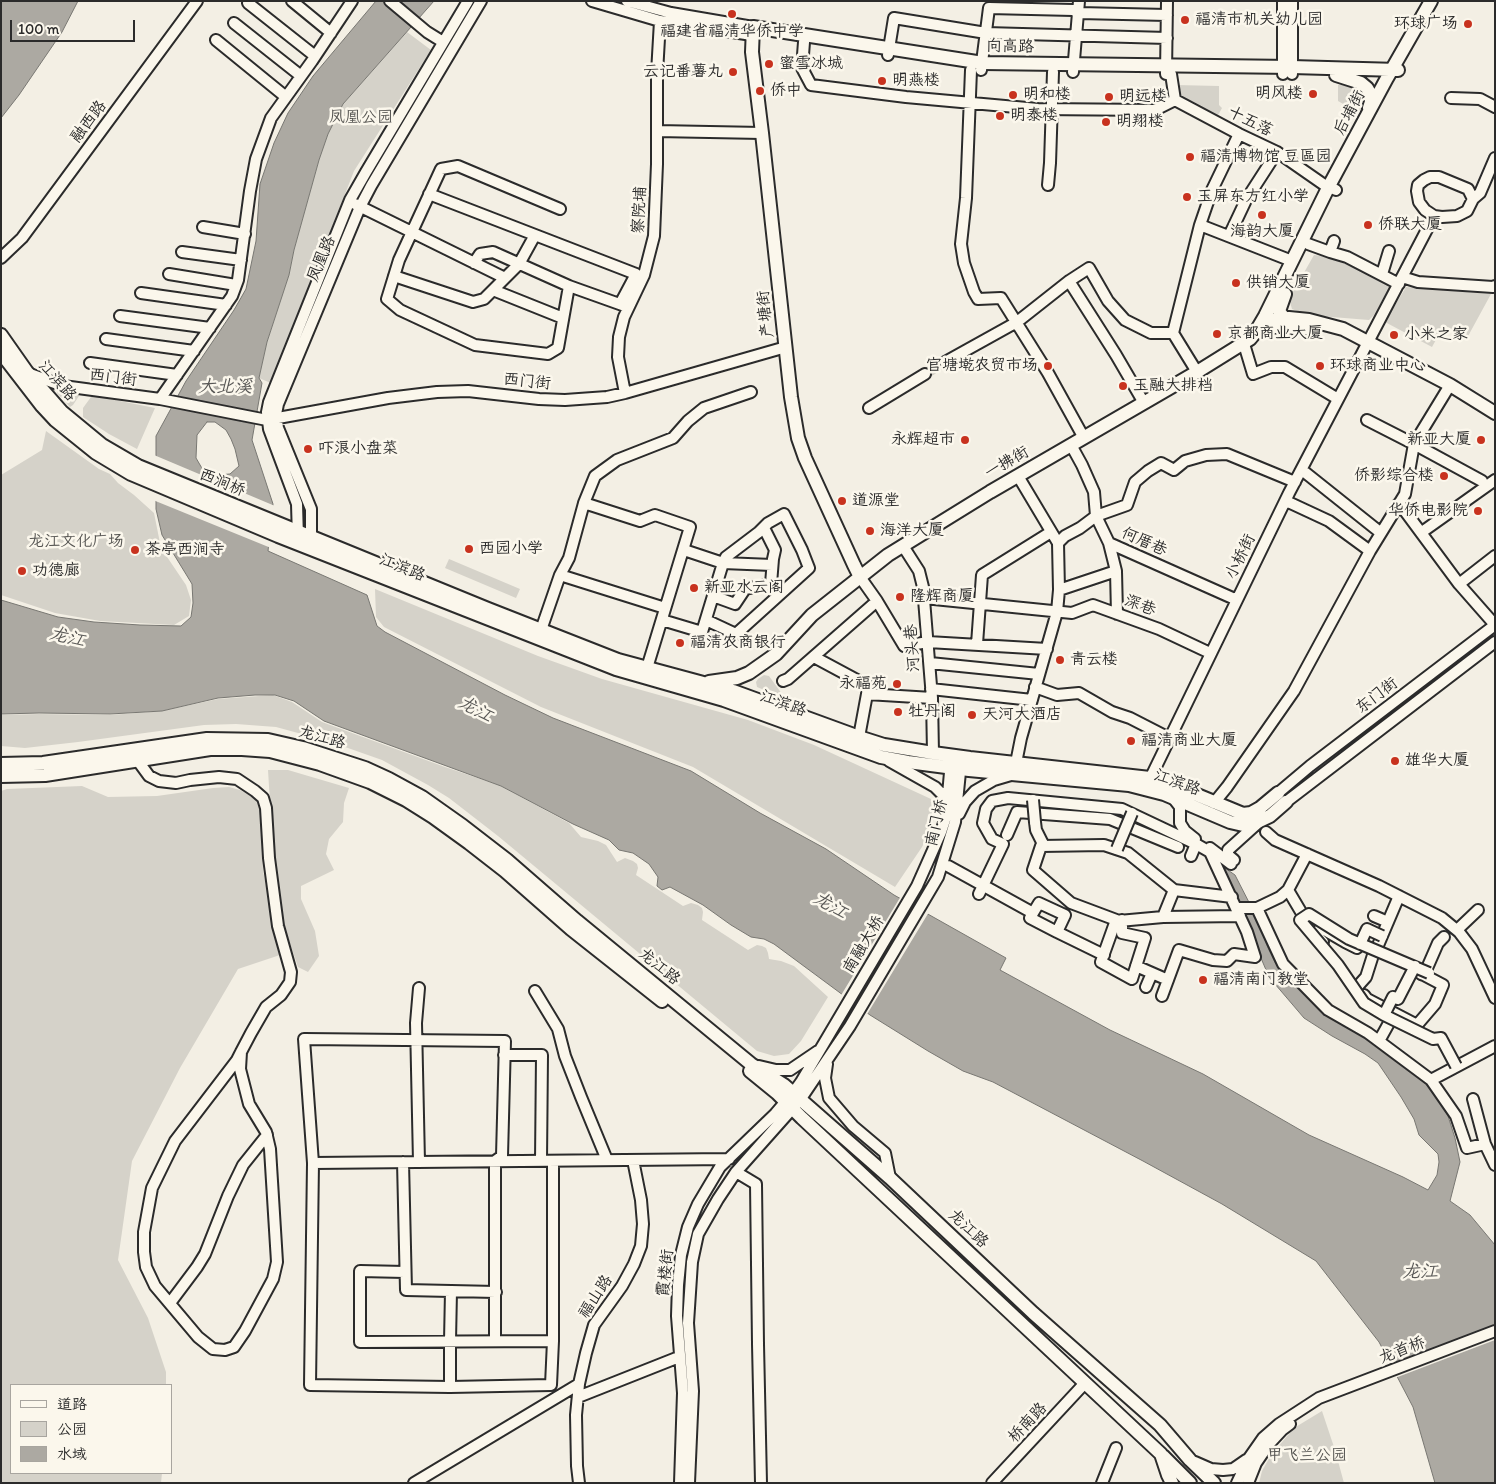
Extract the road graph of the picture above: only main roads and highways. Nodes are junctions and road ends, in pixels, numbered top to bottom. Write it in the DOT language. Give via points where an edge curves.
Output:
graph roads {
  1 [pos="1431,1"];
  2 [pos="1438,1"];
  3 [pos="749,30"];
  4 [pos="888,52"];
  5 [pos="978,67"];
  6 [pos="1168,71"];
  7 [pos="1288,71"];
  8 [pos="1393,74"];
  9 [pos="1336,75"];
  10 [pos="1368,114"];
  11 [pos="1332,188"];
  12 [pos="1284,318"];
  13 [pos="1265,319"];
  14 [pos="1,335"];
  15 [pos="1368,342"];
  16 [pos="1,352"];
  17 [pos="1495,413"];
  18 [pos="147,476"];
  19 [pos="280,531"];
  20 [pos="311,543"];
  21 [pos="857,579"];
  22 [pos="704,682"];
  23 [pos="956,762"];
  24 [pos="1,764"];
  25 [pos="1,776"];
  26 [pos="1148,783"];
  27 [pos="793,1101"];
  28 [pos="1161,1454"];
  29 [pos="1172,1483"];
  30 [pos="1190,1483"];
  31 [pos="1214,1483"];
  1 -- 8 [label="main road, 后埔街"];
  2 -- 8 [label="main road, 后埔街"];
  3 -- 4 [label="main road, 向高路"];
  3 -- 4 [label="main road, 向高路" via="804,42"];
  3 -- 21 [label="main road, 产塘街" via="783,348 798,438 854,565"];
  4 -- 5 [label="main road, 向高路"];
  5 -- 6 [label="main road, 向高路"];
  5 -- 6 [label="main road, 向高路" via="1052,72"];
  6 -- 7 [label="main road, 向高路"];
  7 -- 8 [label="main road, 向高路"];
  7 -- 9 [label="main road, 向高路"];
  8 -- 9 [label="main road, 向高路"];
  8 -- 10 [label="main road, 后埔街"];
  8 -- 11 [label="main road, 后埔街"];
  9 -- 10 [label="main road, 向高路" via="1367,88 1371,95"];
  10 -- 11 [label="main road, 后埔街"];
  11 -- 12 [label="main road, 后埔街" via="1280,306 1279,311"];
  11 -- 13 [label="main road, 后埔街"];
  12 -- 13 [label="main road"];
  12 -- 15 [label="main road" via="1325,324"];
  13 -- 15 [label="main road" via="1273,327 1303,328 1340,336 1358,344"];
  13 -- 21 [label="main road, 一拂街" via="1244,344 1018,476 903,546"];
  14 -- 18 [label="main road, 江滨路" via="27,372 62,412"];
  15 -- 17 [label="main road"];
  16 -- 18 [label="main road, 江滨路" via="55,420 96,453 132,474"];
  18 -- 19 [label="main road, 西涧桥"];
  19 -- 20 [label="main road, 江滨路"];
  20 -- 22 [label="main road, 江滨路" via="618,660"];
  20 -- 23 [label="main road, 江滨路" via="589,660 724,700 881,757 908,762"];
  21 -- 22 [label="main road, 一拂街" via="812,615 776,654 749,673 737,678"];
  22 -- 23 [label="main road, 江滨路" via="884,745 933,753"];
  23 -- 26 [label="main road, 江滨路"];
  24 -- 27 [label="main road, 龙江路" via="43,763 207,739 234,739 268,740 365,768 422,797 475,835 751,1064 784,1085"];
  25 -- 27 [label="main road, 龙江路" via="45,775 210,749 242,749 270,751 370,782 406,800 469,843 769,1087"];
  26 -- 26 [label="main road, 江滨路" via="1168,783 1243,814 1282,798 1270,816 1252,824 1243,824 1230,822 1172,797"];
  27 -- 28 [label="main road, 龙江路"];
  27 -- 31 [label="main road, 龙江路" via="890,1178 1032,1312 1160,1426"];
  28 -- 29 [label="main road, 龙江路"];
  28 -- 30 [label="main road"];
}
